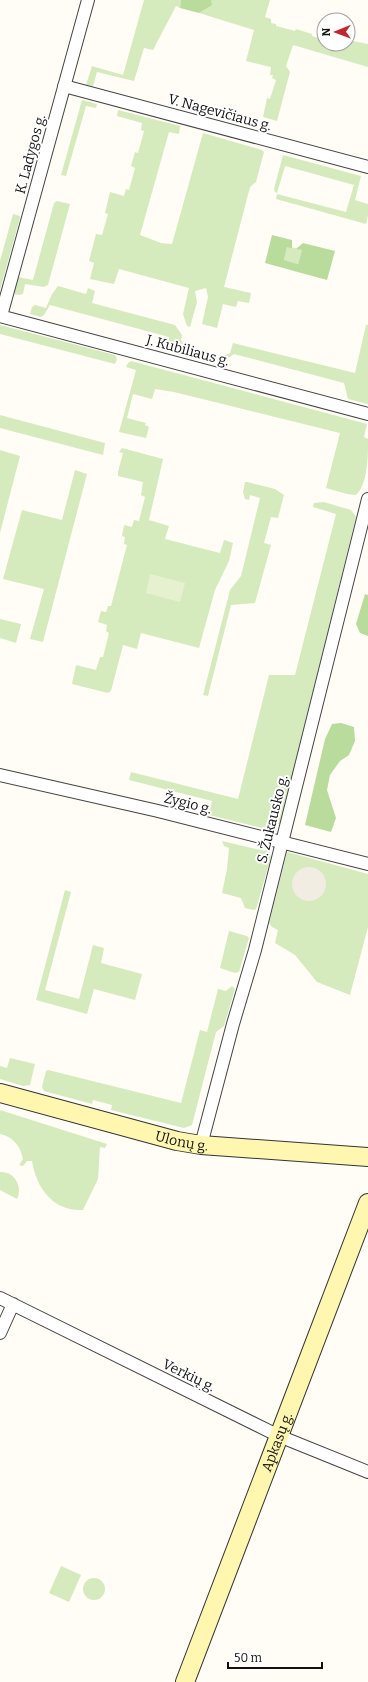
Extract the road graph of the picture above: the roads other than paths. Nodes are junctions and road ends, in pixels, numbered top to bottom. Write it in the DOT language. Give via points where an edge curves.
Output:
graph roads {
  1 [pos="88,0"];
  2 [pos="64,86"];
  3 [pos="368,167"];
  4 [pos="1,316"];
  5 [pos="368,414"];
  6 [pos="368,499"];
  7 [pos="0,775"];
  8 [pos="282,841"];
  9 [pos="368,864"];
  10 [pos="0,1093"];
  11 [pos="201,1145"];
  12 [pos="368,1157"];
  13 [pos="368,1203"];
  14 [pos="0,1298"];
  15 [pos="13,1304"];
  16 [pos="0,1333"];
  17 [pos="279,1436"];
  18 [pos="368,1472"];
  19 [pos="186,1682"];
  1 -- 2 [label="street, K. Ladygos g."];
  2 -- 3 [label="street, V. Nagevičiaus g."];
  2 -- 4 [label="street, K. Ladygos g."];
  4 -- 5 [label="street, J. Kubiliaus g."];
  6 -- 8 [label="street, S. Žukausko g."];
  7 -- 8 [label="street, Žygio g."];
  8 -- 9 [label="street, Žygio g."];
  8 -- 11 [label="street, S. Žukausko g."];
  10 -- 11 [label="main road, Ulonų g."];
  11 -- 12 [label="main road, Ulonų g."];
  13 -- 17 [label="main road, Apkasų g."];
  14 -- 15 [label="street, Verkių g."];
  15 -- 16 [label="street"];
  15 -- 17 [label="street, Verkių g."];
  17 -- 18 [label="street, Verkių g."];
  17 -- 19 [label="main road, Apkasų g."];
}
